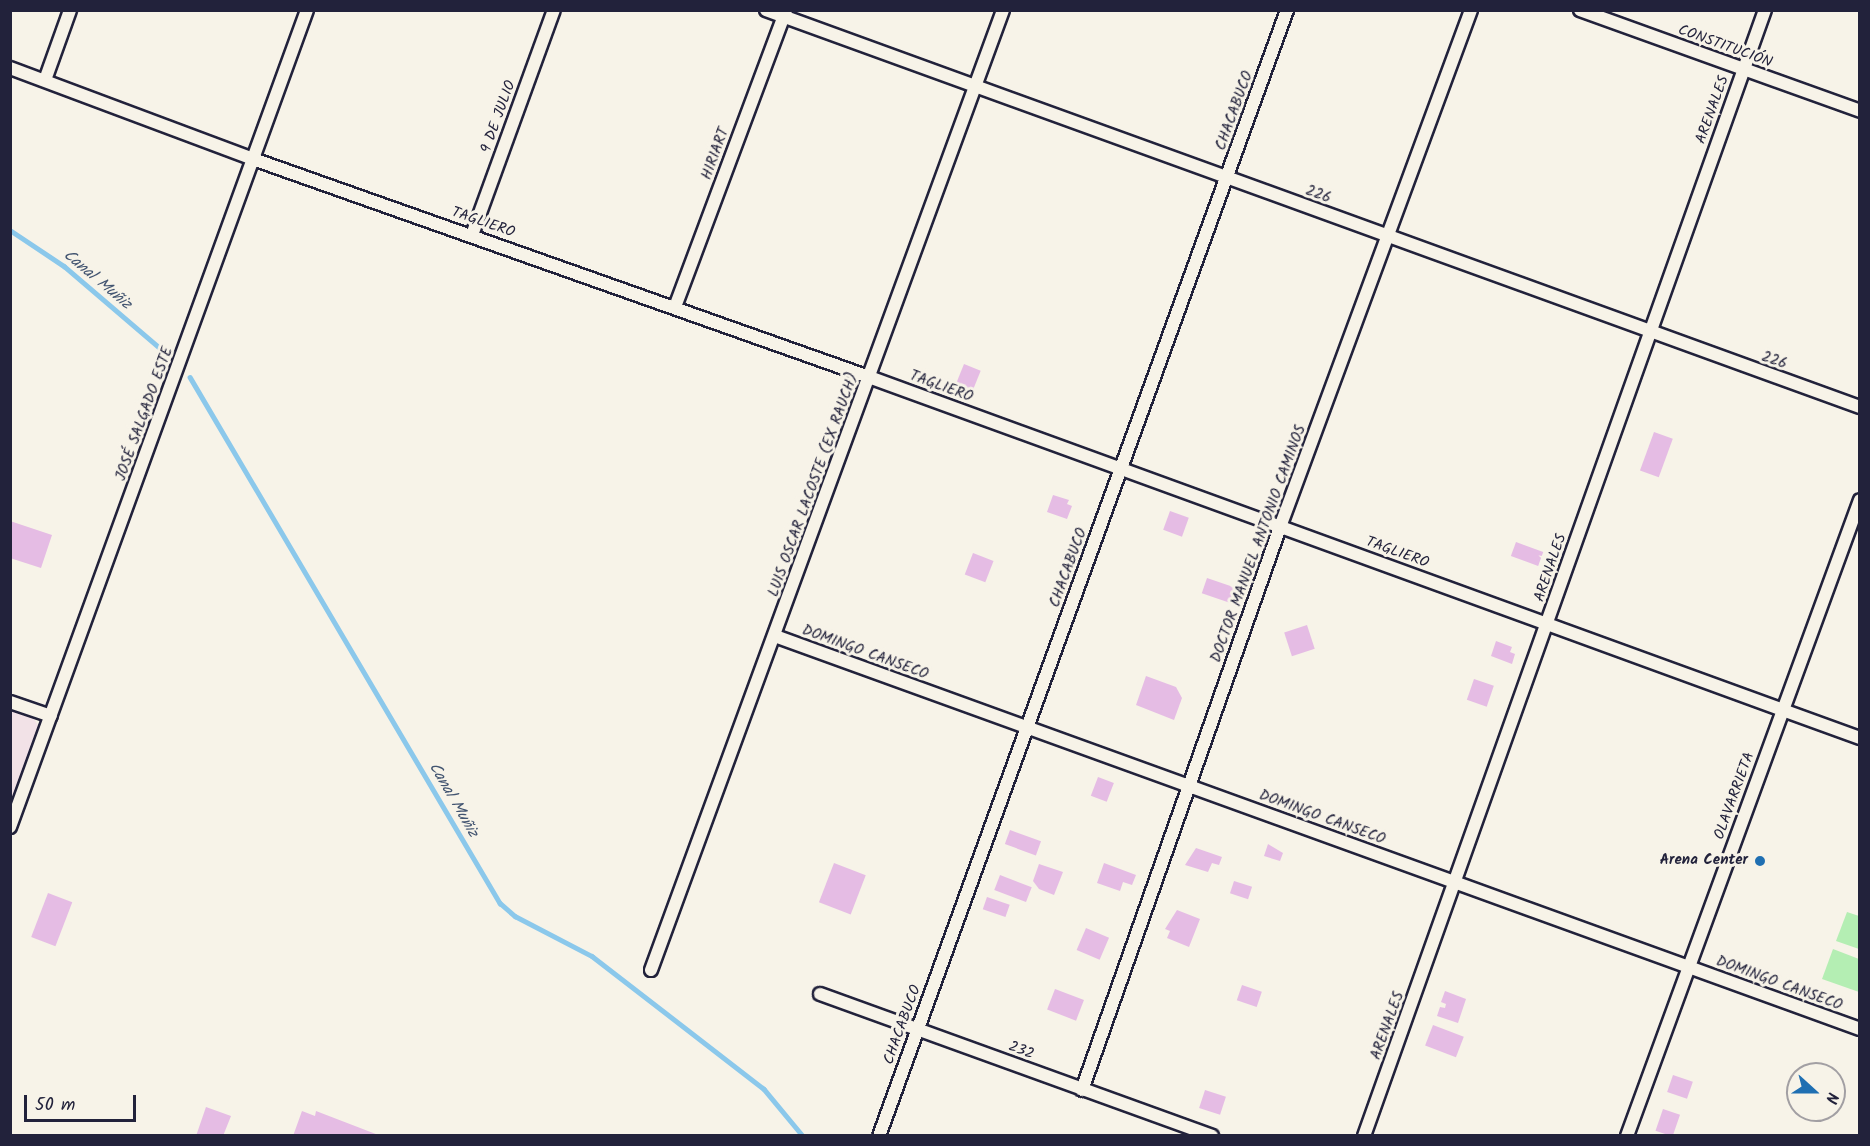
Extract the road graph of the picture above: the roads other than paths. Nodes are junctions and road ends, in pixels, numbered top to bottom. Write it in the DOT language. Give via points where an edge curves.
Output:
graph roads {
  1 [pos="70,10"];
  2 [pos="307,10"];
  3 [pos="554,10"];
  4 [pos="766,10"];
  5 [pos="1003,10"];
  6 [pos="1287,10"];
  7 [pos="1471,10"];
  8 [pos="1580,10"];
  9 [pos="1765,10"];
  10 [pos="784,14"];
  11 [pos="10,68"];
  12 [pos="1744,70"];
  13 [pos="45,80"];
  14 [pos="974,86"];
  15 [pos="1860,111"];
  16 [pos="254,159"];
  17 [pos="1227,178"];
  18 [pos="472,235"];
  19 [pos="1388,236"];
  20 [pos="675,307"];
  21 [pos="1649,333"];
  22 [pos="869,377"];
  23 [pos="1860,407"];
  24 [pos="1121,468"];
  25 [pos="1860,500"];
  26 [pos="1280,527"];
  27 [pos="1547,624"];
  28 [pos="775,636"];
  29 [pos="10,702"];
  30 [pos="1782,709"];
  31 [pos="51,716"];
  32 [pos="1028,727"];
  33 [pos="1860,738"];
  34 [pos="1188,785"];
  35 [pos="10,827"];
  36 [pos="1456,883"];
  37 [pos="1689,967"];
  38 [pos="651,970"];
  39 [pos="820,994"];
  40 [pos="917,1028"];
  41 [pos="1860,1029"];
  42 [pos="1082,1090"];
  43 [pos="879,1136"];
  44 [pos="1212,1136"];
  45 [pos="1364,1136"];
  46 [pos="1627,1136"];
  1 -- 13 [label="street"];
  2 -- 16 [label="street, JOSÉ SALGADO ESTE"];
  3 -- 18 [label="street, 9 DE JULIO"];
  4 -- 10 [label="street, 226"];
  5 -- 14 [label="street, LUIS OSCAR LACOSTE (EX RAUCH)"];
  6 -- 17 [label="street, CHACABUCO"];
  7 -- 19 [label="street, DOCTOR MANUEL ANTONIO CAMINOS"];
  8 -- 12 [label="street, CONSTITUCIÓN"];
  9 -- 12 [label="street, ARENALES"];
  10 -- 14 [label="street, 226"];
  10 -- 20 [label="street, HIRIART"];
  11 -- 13 [label="street, TAGLIERO"];
  12 -- 15 [label="street, CONSTITUCIÓN"];
  12 -- 21 [label="street, ARENALES"];
  13 -- 16 [label="street, TAGLIERO"];
  14 -- 17 [label="street, 226"];
  14 -- 22 [label="street, LUIS OSCAR LACOSTE (EX RAUCH)"];
  16 -- 18 [label="street, TAGLIERO"];
  16 -- 31 [label="street, JOSÉ SALGADO ESTE"];
  17 -- 19 [label="street, 226"];
  17 -- 24 [label="street, CHACABUCO"];
  18 -- 20 [label="street, TAGLIERO"];
  19 -- 21 [label="street, 226"];
  19 -- 26 [label="street, DOCTOR MANUEL ANTONIO CAMINOS"];
  20 -- 22 [label="street, TAGLIERO"];
  21 -- 23 [label="street, 226"];
  21 -- 27 [label="street, ARENALES"];
  22 -- 24 [label="street, TAGLIERO"];
  22 -- 28 [label="street, LUIS OSCAR LACOSTE (EX RAUCH)"];
  24 -- 26 [label="street, TAGLIERO"];
  24 -- 32 [label="street, CHACABUCO"];
  25 -- 30 [label="street, OLAVARRIETA"];
  26 -- 27 [label="street, TAGLIERO"];
  26 -- 34 [label="street, DOCTOR MANUEL ANTONIO CAMINOS"];
  27 -- 30 [label="street, TAGLIERO"];
  27 -- 36 [label="street, ARENALES"];
  28 -- 32 [label="street, DOMINGO CANSECO"];
  28 -- 38 [label="street, LUIS OSCAR LACOSTE (EX RAUCH)"];
  29 -- 31 [label="street"];
  30 -- 33 [label="street, TAGLIERO"];
  30 -- 37 [label="street, OLAVARRIETA"];
  31 -- 35 [label="street, JOSÉ SALGADO ESTE"];
  32 -- 34 [label="street, DOMINGO CANSECO"];
  32 -- 40 [label="street, CHACABUCO"];
  34 -- 36 [label="street, DOMINGO CANSECO"];
  34 -- 42 [label="street, DOCTOR MANUEL ANTONIO CAMINOS"];
  36 -- 37 [label="street, DOMINGO CANSECO"];
  36 -- 45 [label="street, ARENALES"];
  37 -- 41 [label="street, DOMINGO CANSECO"];
  37 -- 46 [label="street, OLAVARRIETA"];
  39 -- 40 [label="street, 232"];
  40 -- 42 [label="street, 232"];
  40 -- 43 [label="street, CHACABUCO"];
  42 -- 44 [label="street, 232"];
}
